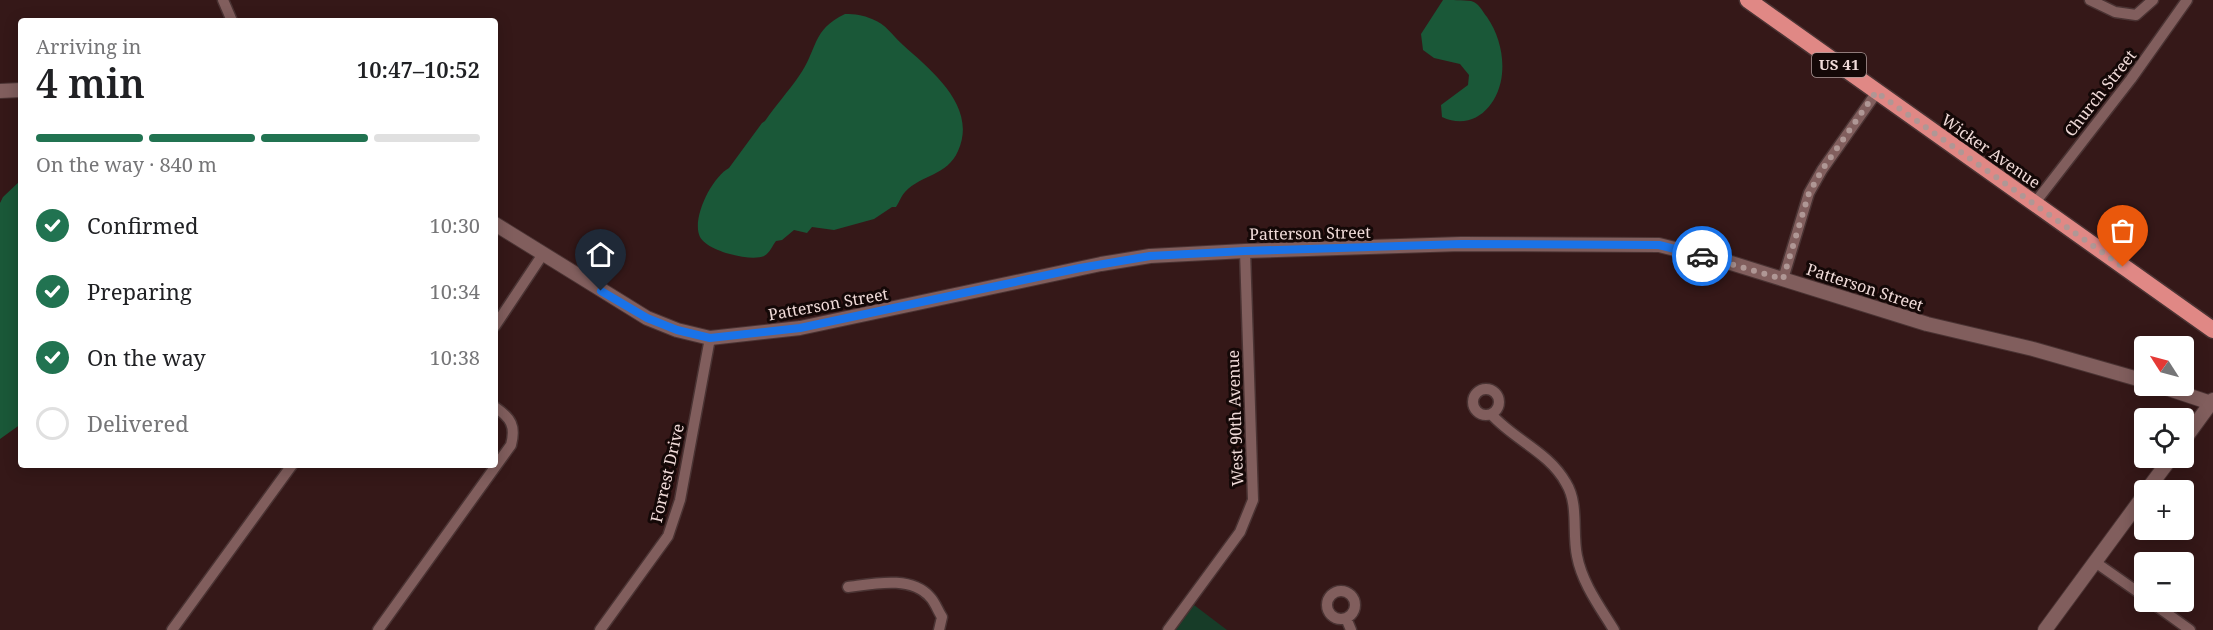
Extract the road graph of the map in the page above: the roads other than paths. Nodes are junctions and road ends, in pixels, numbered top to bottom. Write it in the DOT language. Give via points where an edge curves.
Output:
graph roads {
  1 [pos="223,0"];
  2 [pos="1748,0"];
  3 [pos="2090,0"];
  4 [pos="2153,0"];
  5 [pos="2187,0"];
  6 [pos="231,18"];
  7 [pos="18,90"];
  8 [pos="0,91"];
  9 [pos="1876,92"];
  10 [pos="2034,204"];
  11 [pos="498,226"];
  12 [pos="1245,251"];
  13 [pos="543,254"];
  14 [pos="1783,279"];
  15 [pos="498,322"];
  16 [pos="2213,330"];
  17 [pos="710,338"];
  18 [pos="2134,378"];
  19 [pos="2192,396"];
  20 [pos="2212,402"];
  21 [pos="498,409"];
  22 [pos="1491,414"];
  23 [pos="2194,426"];
  24 [pos="498,465"];
  25 [pos="290,468"];
  26 [pos="496,468"];
  27 [pos="2134,508"];
  28 [pos="2095,561"];
  29 [pos="848,587"];
  30 [pos="2134,589"];
  31 [pos="2165,612"];
  32 [pos="1346,618"];
  33 [pos="172,630"];
  34 [pos="378,630"];
  35 [pos="600,630"];
  36 [pos="939,630"];
  37 [pos="1168,630"];
  38 [pos="1351,630"];
  39 [pos="1614,630"];
  40 [pos="2045,630"];
  41 [pos="2190,630"];
  1 -- 6 [label="street"];
  2 -- 9 [label="highway, Wicker Avenue / US 41"];
  3 -- 4 [label="street" via="2115,12 2136,15"];
  5 -- 10 [label="street, Church Street" via="2132,79"];
  7 -- 8 [label="street"];
  9 -- 10 [label="highway, Wicker Avenue / US 41"];
  9 -- 14 [label="street" via="1809,193"];
  10 -- 16 [label="highway, Wicker Avenue / US 41"];
  11 -- 13 [label="street, Patterson Street"];
  12 -- 14 [label="street, Patterson Street" via="1461,244 1659,245"];
  12 -- 17 [label="street, Patterson Street" via="1140,258 800,328"];
  12 -- 37 [label="street, West 90th Avenue" via="1252,500 1240,532"];
  13 -- 15 [label="street"];
  13 -- 17 [label="street, Patterson Street" via="647,318"];
  14 -- 18 [label="street, Patterson Street" via="1927,324"];
  17 -- 35 [label="street, Forrest Drive" via="680,500 668,537"];
  19 -- 20 [label="street"];
  20 -- 23 [label="street"];
  21 -- 24 [label="street" via="511,419 514,428 513,438"];
  22 -- 39 [label="street" via="1545,457 1567,484 1582,574"];
  25 -- 33 [label="street"];
  26 -- 34 [label="street"];
  27 -- 28 [label="street"];
  28 -- 30 [label="street"];
  28 -- 40 [label="street"];
  29 -- 36 [label="street" via="883,583 915,586 929,596 942,617"];
  31 -- 41 [label="street"];
  32 -- 38 [label="street"];
}
